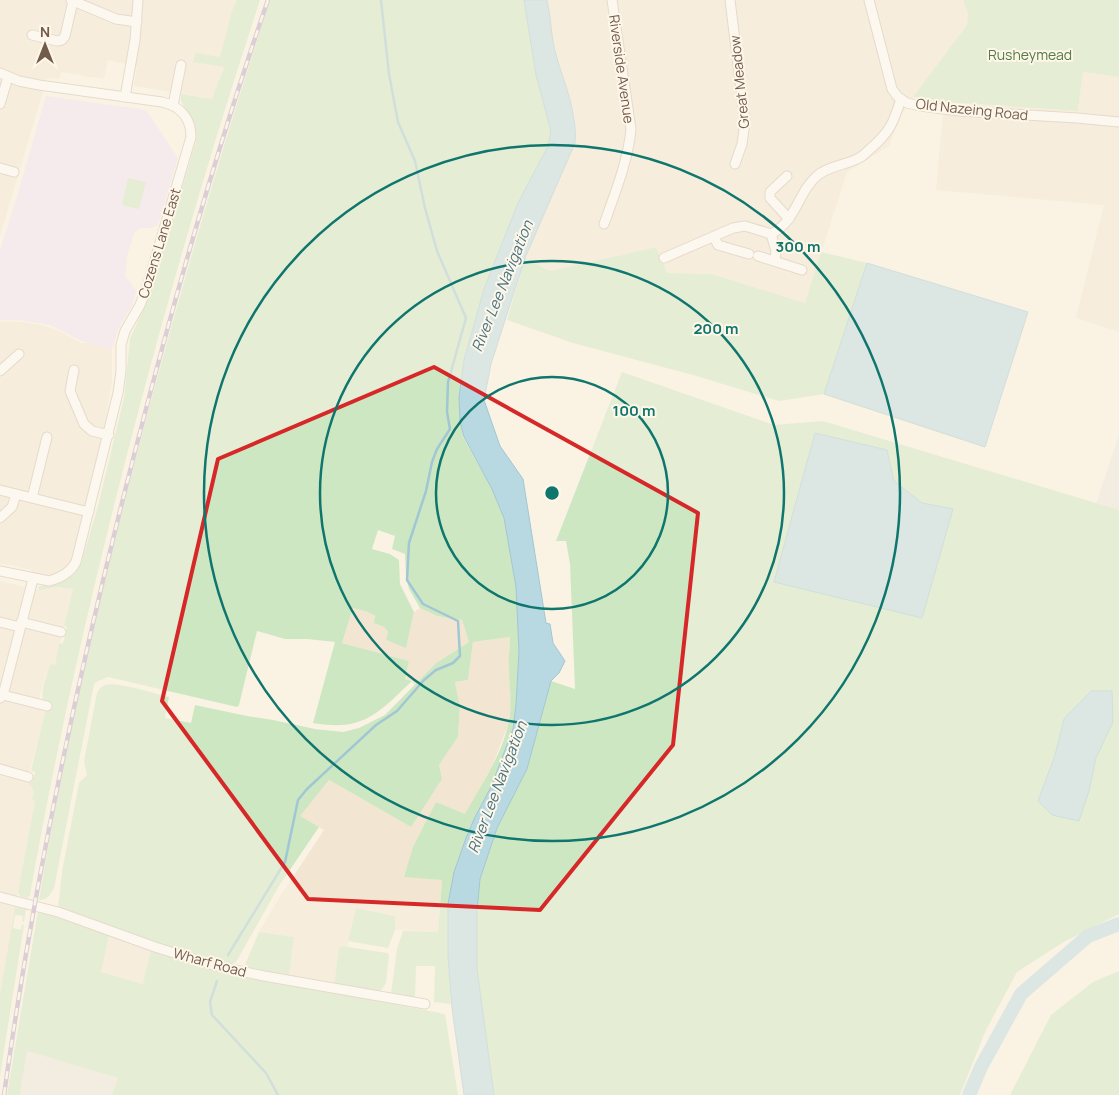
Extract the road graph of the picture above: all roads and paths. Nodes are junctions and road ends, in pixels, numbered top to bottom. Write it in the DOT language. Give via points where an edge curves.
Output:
graph roads {
  1 [pos="72,0"];
  2 [pos="138,0"];
  3 [pos="612,0"];
  4 [pos="730,0"];
  5 [pos="869,0"];
  6 [pos="137,22"];
  7 [pos="32,35"];
  8 [pos="181,65"];
  9 [pos="4,75"];
  10 [pos="125,97"];
  11 [pos="900,99"];
  12 [pos="0,104"];
  13 [pos="173,105"];
  14 [pos="1119,122"];
  15 [pos="735,164"];
  16 [pos="0,168"];
  17 [pos="14,172"];
  18 [pos="787,176"];
  19 [pos="789,219"];
  20 [pos="604,224"];
  21 [pos="771,234"];
  22 [pos="714,237"];
  23 [pos="664,258"];
  24 [pos="775,260"];
  25 [pos="802,270"];
  26 [pos="19,354"];
  27 [pos="74,370"];
  28 [pos="0,371"];
  29 [pos="109,435"];
  30 [pos="47,437"];
  31 [pos="0,490"];
  32 [pos="16,494"];
  33 [pos="32,498"];
  34 [pos="89,512"];
  35 [pos="0,518"];
  36 [pos="0,571"];
  37 [pos="32,579"];
  38 [pos="0,622"];
  39 [pos="21,624"];
  40 [pos="61,632"];
  41 [pos="1,696"];
  42 [pos="47,706"];
  43 [pos="0,769"];
  44 [pos="28,776"];
  45 [pos="0,897"];
  46 [pos="425,1004"];
  1 -- 6 [label="street" via="116,19"];
  1 -- 7 [label="street" via="62,40"];
  2 -- 6 [label="street"];
  3 -- 20 [label="street, Riverside Avenue" via="631,129 630,143"];
  4 -- 15 [label="street, Great Meadow" via="745,122 744,138"];
  5 -- 11 [label="street, Old Nazeing Road" via="887,76"];
  6 -- 10 [label="street"];
  8 -- 13 [label="street"];
  9 -- 10 [label="street" via="39,85"];
  9 -- 12 [label="street"];
  10 -- 13 [label="street"];
  11 -- 14 [label="street, Old Nazeing Road" via="907,103 959,111"];
  11 -- 19 [label="street" via="894,123 883,138 858,159 818,174"];
  13 -- 29 [label="street, Cozens Lane East" via="188,122 190,141 147,287 121,344 119,386"];
  16 -- 17 [label="street"];
  18 -- 19 [label="street" via="770,192 770,198"];
  19 -- 21 [label="street"];
  21 -- 22 [label="street" via="745,226"];
  21 -- 24 [label="street"];
  22 -- 23 [label="street"];
  22 -- 24 [label="street" via="718,245"];
  24 -- 25 [label="street"];
  26 -- 28 [label="street"];
  27 -- 29 [label="street" via="70,392 84,424 92,431"];
  29 -- 34 [label="street, Cozens Lane East"];
  30 -- 33 [label="street"];
  31 -- 32 [label="street"];
  32 -- 33 [label="street"];
  32 -- 35 [label="street" via="12,507"];
  33 -- 34 [label="street"];
  34 -- 37 [label="street, Cozens Lane East" via="74,566 56,579"];
  36 -- 37 [label="street, Cozens Lane East"];
  37 -- 39 [label="street"];
  38 -- 39 [label="street"];
  39 -- 40 [label="street"];
  39 -- 41 [label="street"];
  41 -- 42 [label="street"];
  43 -- 44 [label="street"];
  45 -- 46 [label="street, Wharf Road" via="58,912 213,965"];
}
